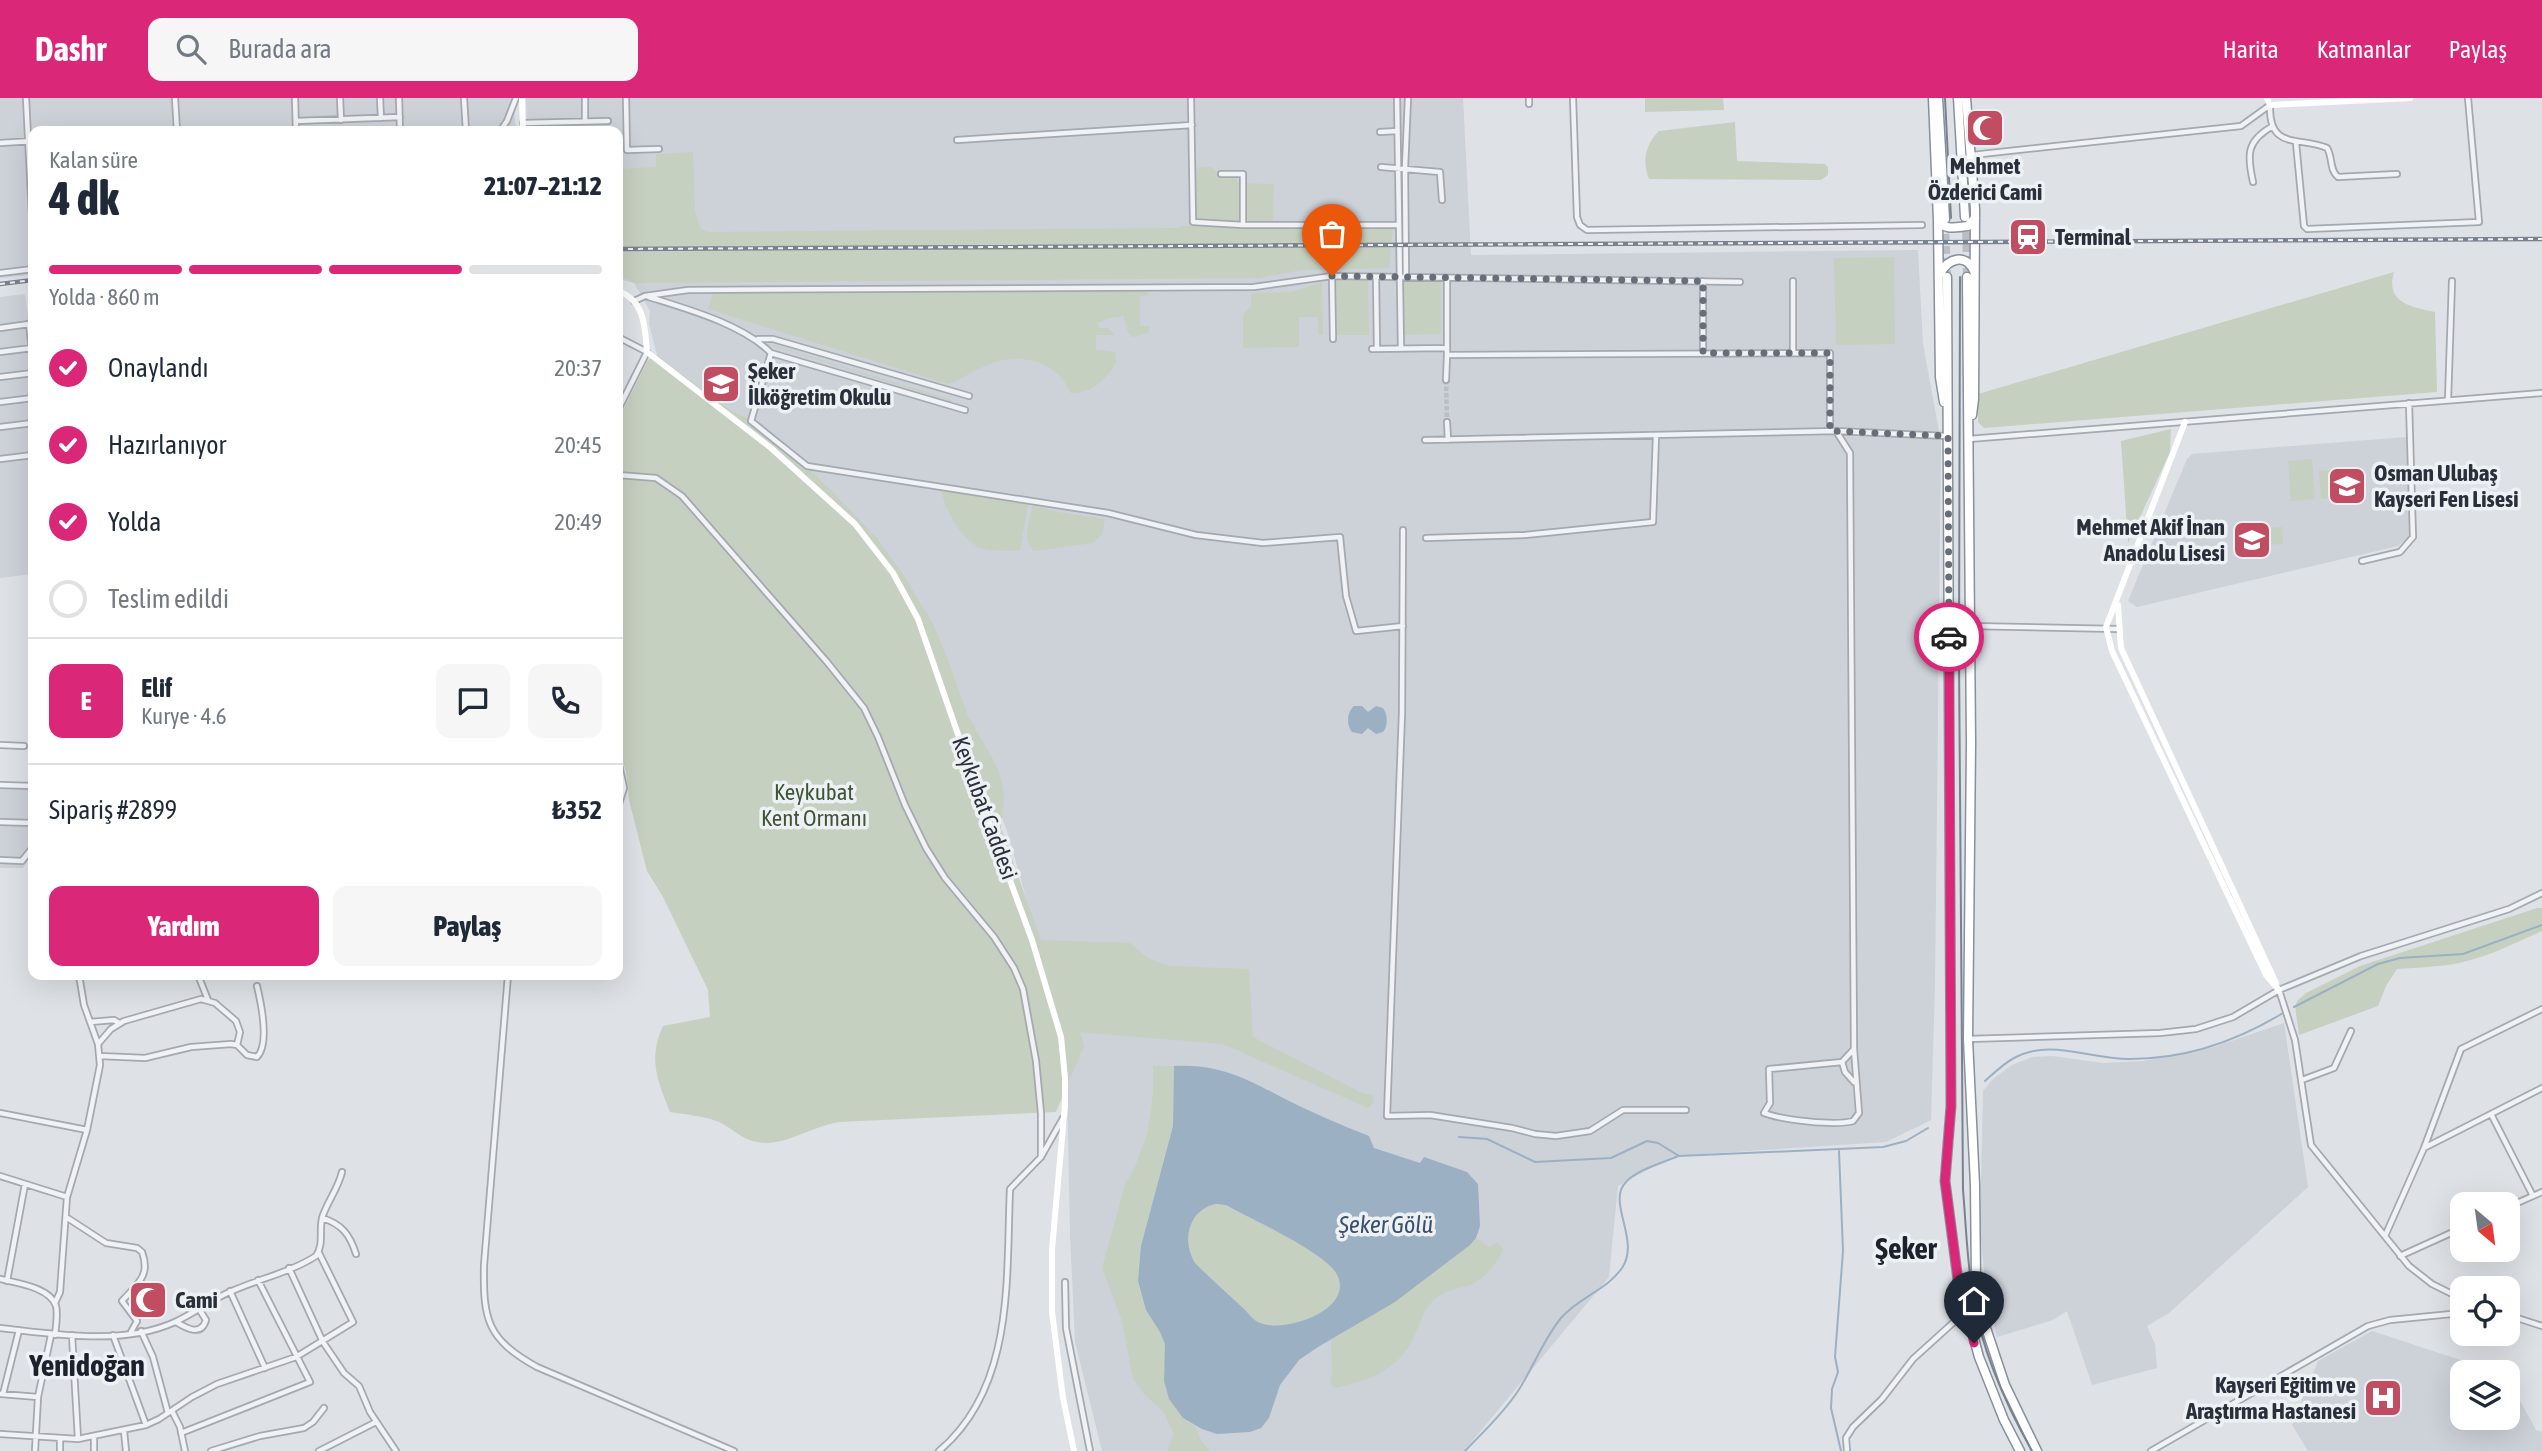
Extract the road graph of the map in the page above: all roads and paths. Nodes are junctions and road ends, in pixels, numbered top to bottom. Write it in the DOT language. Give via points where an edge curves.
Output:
graph roads {
  1 [pos="26,98"];
  2 [pos="175,98"];
  3 [pos="295,98"];
  4 [pos="340,98"];
  5 [pos="380,98"];
  6 [pos="399,98"];
  7 [pos="464,98"];
  8 [pos="516,98"];
  9 [pos="522,98"];
  10 [pos="585,98"];
  11 [pos="626,98"];
  12 [pos="1191,98"];
  13 [pos="1396,98"];
  14 [pos="1408,98"];
  15 [pos="1573,98"];
  16 [pos="1933,98"];
  17 [pos="1938,98"];
  18 [pos="1958,98"];
  19 [pos="1966,98"];
  20 [pos="2410,98"];
  21 [pos="2468,98"];
  22 [pos="2268,102"];
  23 [pos="400,117"];
  24 [pos="381,118"];
  25 [pos="341,120"];
  26 [pos="296,121"];
  27 [pos="608,121"];
  28 [pos="585,122"];
  29 [pos="523,123"];
  30 [pos="1192,125"];
  31 [pos="29,126"];
  32 [pos="177,126"];
  33 [pos="296,126"];
  34 [pos="400,126"];
  35 [pos="466,126"];
  36 [pos="502,126"];
  37 [pos="2273,126"];
  38 [pos="1397,131"];
  39 [pos="1380,132"];
  40 [pos="957,140"];
  41 [pos="28,141"];
  42 [pos="0,142"];
  43 [pos="2296,142"];
  44 [pos="659,149"];
  45 [pos="1972,155"];
  46 [pos="1381,167"];
  47 [pos="1398,167"];
  48 [pos="1405,168"];
  49 [pos="1221,174"];
  50 [pos="2397,174"];
  51 [pos="2253,182"];
  52 [pos="1443,200"];
  53 [pos="1965,217"];
  54 [pos="1975,218"];
  55 [pos="1942,219"];
  56 [pos="1243,225"];
  57 [pos="1399,225"];
  58 [pos="1922,225"];
  59 [pos="28,269"];
  60 [pos="0,272"];
  61 [pos="1971,275"];
  62 [pos="1332,276"];
  63 [pos="1943,276"];
  64 [pos="1376,277"];
  65 [pos="1403,277"];
  66 [pos="1450,278"];
  67 [pos="1703,281"];
  68 [pos="1793,281"];
  69 [pos="2452,281"];
  70 [pos="1740,282"];
  71 [pos="623,293"];
  72 [pos="645,296"];
  73 [pos="634,301"];
  74 [pos="28,324"];
  75 [pos="0,328"];
  76 [pos="757,339"];
  77 [pos="1332,339"];
  78 [pos="623,340"];
  79 [pos="28,348"];
  80 [pos="1401,348"];
  81 [pos="1447,348"];
  82 [pos="0,352"];
  83 [pos="647,352"];
  84 [pos="771,353"];
  85 [pos="1703,353"];
  86 [pos="1793,353"];
  87 [pos="1447,355"];
  88 [pos="28,374"];
  89 [pos="0,377"];
  90 [pos="1446,380"];
  91 [pos="2542,393"];
  92 [pos="969,396"];
  93 [pos="28,399"];
  94 [pos="623,400"];
  95 [pos="2448,400"];
  96 [pos="0,402"];
  97 [pos="2409,403"];
  98 [pos="965,410"];
  99 [pos="751,421"];
  100 [pos="1447,422"];
  101 [pos="2185,422"];
  102 [pos="28,424"];
  103 [pos="0,427"];
  104 [pos="1833,431"];
  105 [pos="750,432"];
  106 [pos="1656,435"];
  107 [pos="1948,436"];
  108 [pos="1968,439"];
  109 [pos="1425,440"];
  110 [pos="1448,440"];
  111 [pos="28,456"];
  112 [pos="0,459"];
  113 [pos="623,475"];
  114 [pos="1403,530"];
  115 [pos="1426,538"];
  116 [pos="2362,561"];
  117 [pos="2118,600"];
  118 [pos="1970,625"];
  119 [pos="1403,626"];
  120 [pos="2106,627"];
  121 [pos="2118,629"];
  122 [pos="0,745"];
  123 [pos="24,746"];
  124 [pos="0,785"];
  125 [pos="28,786"];
  126 [pos="0,822"];
  127 [pos="28,823"];
  128 [pos="28,853"];
  129 [pos="0,860"];
  130 [pos="2542,893"];
  131 [pos="80,980"];
  132 [pos="200,980"];
  133 [pos="508,980"];
  134 [pos="257,986"];
  135 [pos="2279,990"];
  136 [pos="208,1000"];
  137 [pos="2542,1009"];
  138 [pos="90,1022"];
  139 [pos="119,1023"];
  140 [pos="2351,1031"];
  141 [pos="1968,1039"];
  142 [pos="99,1044"];
  143 [pos="237,1045"];
  144 [pos="1854,1049"];
  145 [pos="100,1056"];
  146 [pos="1842,1062"];
  147 [pos="2301,1080"];
  148 [pos="1855,1083"];
  149 [pos="2542,1088"];
  150 [pos="1686,1110"];
  151 [pos="0,1113"];
  152 [pos="2491,1114"];
  153 [pos="1063,1117"];
  154 [pos="87,1130"];
  155 [pos="2424,1148"];
  156 [pos="1041,1157"];
  157 [pos="342,1172"];
  158 [pos="0,1176"];
  159 [pos="25,1184"];
  160 [pos="2542,1192"];
  161 [pos="2533,1196"];
  162 [pos="67,1197"];
  163 [pos="2520,1202"];
  164 [pos="66,1217"];
  165 [pos="322,1217"];
  166 [pos="2450,1233"];
  167 [pos="2385,1237"];
  168 [pos="319,1253"];
  169 [pos="356,1254"];
  170 [pos="2400,1256"];
  171 [pos="289,1268"];
  172 [pos="0,1279"];
  173 [pos="258,1280"];
  174 [pos="7,1281"];
  175 [pos="1065,1282"];
  176 [pos="230,1291"];
  177 [pos="2450,1293"];
  178 [pos="55,1303"];
  179 [pos="199,1309"];
  180 [pos="1966,1311"];
  181 [pos="2450,1314"];
  182 [pos="2520,1319"];
  183 [pos="176,1322"];
  184 [pos="2542,1326"];
  185 [pos="0,1328"];
  186 [pos="19,1330"];
  187 [pos="141,1331"];
  188 [pos="130,1332"];
  189 [pos="53,1335"];
  190 [pos="72,1335"];
  191 [pos="113,1335"];
  192 [pos="323,1342"];
  193 [pos="296,1357"];
  194 [pos="265,1368"];
  195 [pos="1,1394"];
  196 [pos="38,1397"];
  197 [pos="324,1408"];
  198 [pos="170,1412"];
  199 [pos="376,1422"];
  200 [pos="146,1425"];
  201 [pos="124,1431"];
  202 [pos="181,1433"];
  203 [pos="0,1434"];
  204 [pos="36,1437"];
  205 [pos="94,1437"];
  206 [pos="60,1439"];
  207 [pos="78,1439"];
  208 [pos="35,1451"];
  209 [pos="60,1451"];
  210 [pos="94,1451"];
  211 [pos="126,1451"];
  212 [pos="185,1451"];
  213 [pos="211,1451"];
  214 [pos="319,1451"];
  215 [pos="396,1451"];
  216 [pos="734,1451"];
  217 [pos="939,1451"];
  218 [pos="1074,1451"];
  219 [pos="1090,1451"];
  220 [pos="1847,1451"];
  221 [pos="2020,1451"];
  222 [pos="2037,1451"];
  223 [pos="2151,1451"];
  1 -- 31 [label="street"];
  2 -- 32 [label="street"];
  3 -- 26 [label="street"];
  4 -- 25 [label="street"];
  5 -- 24 [label="street"];
  6 -- 23 [label="street"];
  7 -- 35 [label="street"];
  8 -- 36 [label="street"];
  9 -- 29 [label="street"];
  10 -- 28 [label="street"];
  11 -- 44 [label="street" via="627,150"];
  12 -- 30 [label="street"];
  13 -- 38 [label="street"];
  14 -- 48 [label="street"];
  15 -- 58 [label="street" via="1577,217 1587,230"];
  16 -- 55 [label="highway"];
  17 -- 55 [label="highway"];
  18 -- 53 [label="highway"];
  19 -- 45 [label="highway"];
  20 -- 22 [label="street"];
  21 -- 43 [label="street" via="2479,222 2307,229"];
  22 -- 37 [label="street"];
  22 -- 45 [label="street" via="2241,126"];
  23 -- 24 [label="street"];
  23 -- 34 [label="street"];
  24 -- 25 [label="street"];
  25 -- 26 [label="street"];
  26 -- 33 [label="street"];
  27 -- 28 [label="street"];
  28 -- 29 [label="street"];
  30 -- 40 [label="street"];
  30 -- 56 [label="street" via="1193,222"];
  37 -- 43 [label="street" via="2283,138"];
  37 -- 51 [label="street" via="2249,151"];
  38 -- 39 [label="street"];
  38 -- 47 [label="street"];
  41 -- 42 [label="street"];
  43 -- 50 [label="street" via="2327,148 2338,177"];
  45 -- 54 [label="highway"];
  46 -- 47 [label="street"];
  47 -- 48 [label="street"];
  47 -- 57 [label="street"];
  48 -- 52 [label="street" via="1440,172"];
  48 -- 65 [label="street"];
  49 -- 56 [label="street" via="1242,174"];
  54 -- 55 [label="highway" via="1968,226 1949,228 1942,225"];
  54 -- 61 [label="highway"];
  55 -- 63 [label="highway"];
  56 -- 57 [label="street"];
  57 -- 65 [label="street"];
  59 -- 60 [label="street"];
  61 -- 63 [label="highway" via="1971,264 1956,259 1944,267"];
  61 -- 108 [label="highway" via="1974,399"];
  62 -- 64 [label="street"];
  62 -- 72 [label="street" via="1254,287 688,290"];
  62 -- 77 [label="street"];
  63 -- 107 [label="highway" via="1940,377"];
  64 -- 65 [label="street"];
  64 -- 80 [label="street" via="1374,349"];
  65 -- 66 [label="street"];
  65 -- 80 [label="street"];
  66 -- 67 [label="street"];
  66 -- 81 [label="street"];
  67 -- 70 [label="street"];
  67 -- 85 [label="street"];
  68 -- 86 [label="street"];
  69 -- 95 [label="street"];
  71 -- 73 [label="street"];
  72 -- 73 [label="street"];
  72 -- 76 [label="street"];
  73 -- 83 [label="street" via="643,317"];
  74 -- 75 [label="street"];
  76 -- 84 [label="street"];
  76 -- 92 [label="street" via="773,339"];
  78 -- 83 [label="street"];
  79 -- 82 [label="street"];
  80 -- 81 [label="street"];
  81 -- 87 [label="street"];
  83 -- 94 [label="street"];
  83 -- 105 [label="street, Keykubat Caddesi"];
  84 -- 98 [label="street"];
  84 -- 99 [label="street"];
  85 -- 86 [label="street"];
  85 -- 87 [label="street"];
  86 -- 104 [label="street" via="1830,353"];
  87 -- 90 [label="street"];
  88 -- 89 [label="street"];
  91 -- 95 [label="street"];
  93 -- 96 [label="street"];
  95 -- 97 [label="street"];
  97 -- 101 [label="street"];
  97 -- 116 [label="street" via="2413,537 2397,553"];
  99 -- 105 [label="street"];
  99 -- 119 [label="street" via="807,466 1108,513 1196,535 1263,543 1340,537 1346,596 1356,631"];
  100 -- 110 [label="street"];
  101 -- 108 [label="street"];
  101 -- 117 [label="street"];
  102 -- 103 [label="street"];
  104 -- 106 [label="street"];
  104 -- 107 [label="street"];
  104 -- 144 [label="street" via="1850,453"];
  105 -- 153 [label="street, Keykubat Caddesi" via="855,524 893,573 918,619 1050,998 1063,1050"];
  106 -- 110 [label="street"];
  106 -- 115 [label="street" via="1653,522 1525,535"];
  107 -- 180 [label="highway" via="1951,1106 1945,1166"];
  108 -- 118 [label="highway"];
  109 -- 110 [label="street"];
  111 -- 112 [label="street"];
  113 -- 156 [label="street" via="656,478 682,496 864,708 926,848 1001,946 1020,981 1038,1078"];
  114 -- 119 [label="street"];
  117 -- 120 [label="street"];
  117 -- 121 [label="street"];
  118 -- 120 [label="street"];
  118 -- 141 [label="highway"];
  119 -- 150 [label="street" via="1387,1116 1430,1115 1556,1136 1590,1131 1625,1110"];
  120 -- 121 [label="street"];
  120 -- 135 [label="street" via="2112,651 2260,963"];
  121 -- 135 [label="street" via="2121,648"];
  122 -- 123 [label="street"];
  124 -- 125 [label="street"];
  126 -- 127 [label="street"];
  128 -- 129 [label="street" via="22,861"];
  130 -- 135 [label="street" via="2509,909 2361,956"];
  131 -- 138 [label="street"];
  132 -- 136 [label="street"];
  133 -- 216 [label="street" via="484,1265 484,1301 492,1328 511,1351 537,1367"];
  134 -- 143 [label="street" via="263,1048 253,1057"];
  135 -- 141 [label="street" via="2233,1017 2184,1031"];
  135 -- 147 [label="street" via="2295,1040"];
  136 -- 139 [label="street"];
  136 -- 143 [label="street" via="236,1021 240,1032"];
  137 -- 155 [label="street" via="2461,1049"];
  138 -- 139 [label="street"];
  138 -- 142 [label="street"];
  139 -- 142 [label="street"];
  140 -- 147 [label="street" via="2334,1068"];
  141 -- 222 [label="highway" via="1976,1280 1984,1322 2006,1385"];
  142 -- 145 [label="street"];
  143 -- 145 [label="street" via="191,1047 145,1058"];
  144 -- 146 [label="street"];
  144 -- 148 [label="street"];
  145 -- 154 [label="street"];
  146 -- 148 [label="street"];
  146 -- 148 [label="street" via="1769,1069 1770,1103 1764,1113 1851,1122 1859,1113"];
  147 -- 167 [label="street" via="2311,1145"];
  149 -- 152 [label="street"];
  151 -- 154 [label="street"];
  152 -- 155 [label="street"];
  152 -- 161 [label="street"];
  153 -- 156 [label="street"];
  153 -- 218 [label="street, Keykubat Caddesi" via="1052,1249 1052,1312"];
  154 -- 162 [label="street"];
  155 -- 167 [label="street"];
  156 -- 217 [label="street" via="1010,1189 1004,1321 994,1364 969,1416"];
  157 -- 165 [label="street"];
  158 -- 159 [label="street"];
  159 -- 162 [label="street"];
  159 -- 174 [label="street"];
  160 -- 161 [label="street"];
  161 -- 163 [label="street"];
  162 -- 164 [label="street"];
  164 -- 178 [label="street" via="60,1292"];
  164 -- 188 [label="street" via="106,1243 142,1252 144,1278 122,1301 137,1321"];
  165 -- 168 [label="street"];
  165 -- 169 [label="street" via="342,1227"];
  166 -- 170 [label="street"];
  167 -- 170 [label="street"];
  168 -- 171 [label="street"];
  168 -- 192 [label="street" via="353,1322"];
  170 -- 177 [label="street"];
  171 -- 173 [label="street"];
  171 -- 192 [label="street"];
  172 -- 174 [label="street"];
  173 -- 176 [label="street"];
  173 -- 193 [label="street"];
  174 -- 178 [label="street" via="46,1293"];
  175 -- 219 [label="street" via="1066,1328"];
  176 -- 179 [label="street"];
  176 -- 194 [label="street"];
  178 -- 189 [label="street"];
  179 -- 183 [label="street"];
  179 -- 183 [label="street" via="206,1320 199,1330"];
  180 -- 220 [label="street" via="1913,1359 1877,1405 1856,1423 1846,1438"];
  180 -- 221 [label="highway" via="1986,1378"];
  181 -- 223 [label="street" via="2368,1326"];
  182 -- 184 [label="street"];
  183 -- 187 [label="street"];
  185 -- 186 [label="street"];
  186 -- 189 [label="street"];
  186 -- 195 [label="street"];
  187 -- 188 [label="street"];
  187 -- 198 [label="street"];
  188 -- 191 [label="street"];
  189 -- 190 [label="street"];
  189 -- 196 [label="street"];
  190 -- 191 [label="street"];
  190 -- 207 [label="street"];
  191 -- 200 [label="street"];
  192 -- 193 [label="street"];
  192 -- 199 [label="street" via="359,1386"];
  193 -- 194 [label="street"];
  193 -- 202 [label="street" via="308,1384"];
  194 -- 198 [label="street" via="217,1384"];
  195 -- 196 [label="street"];
  196 -- 204 [label="street"];
  197 -- 213 [label="street" via="304,1428"];
  198 -- 200 [label="street"];
  198 -- 202 [label="street"];
  199 -- 214 [label="street"];
  199 -- 215 [label="street"];
  200 -- 201 [label="street"];
  201 -- 205 [label="street"];
  201 -- 211 [label="street"];
  202 -- 212 [label="street"];
  203 -- 204 [label="street"];
  204 -- 206 [label="street"];
  204 -- 208 [label="street"];
  205 -- 207 [label="street"];
  205 -- 210 [label="street"];
  206 -- 207 [label="street"];
  206 -- 209 [label="street"];
}
